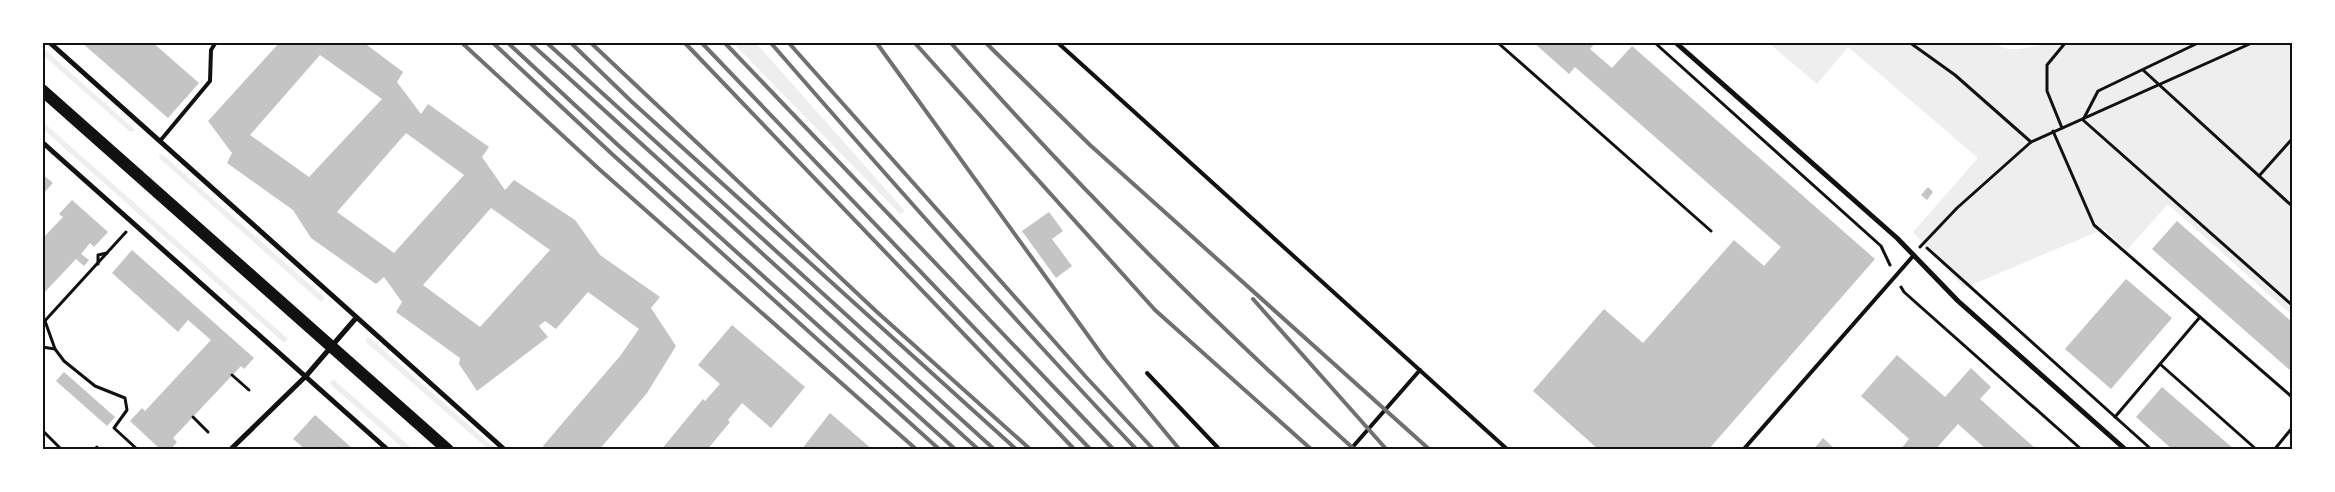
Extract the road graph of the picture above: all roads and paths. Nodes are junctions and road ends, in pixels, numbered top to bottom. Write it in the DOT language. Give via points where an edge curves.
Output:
graph roads {
  1 [pos="49,42"];
  2 [pos="216,42"];
  3 [pos="1058,42"];
  4 [pos="1497,42"];
  5 [pos="1654,42"];
  6 [pos="1675,42"];
  7 [pos="1909,42"];
  8 [pos="2066,42"];
  9 [pos="2200,42"];
  10 [pos="2254,42"];
  11 [pos="2143,70"];
  12 [pos="2158,86"];
  13 [pos="42,90"];
  14 [pos="2083,120"];
  15 [pos="2062,128"];
  16 [pos="2053,131"];
  17 [pos="2292,139"];
  18 [pos="160,141"];
  19 [pos="42,142"];
  20 [pos="2031,142"];
  21 [pos="2259,176"];
  22 [pos="2292,206"];
  23 [pos="134,223"];
  24 [pos="1711,231"];
  25 [pos="1914,255"];
  26 [pos="1895,276"];
  27 [pos="2292,305"];
  28 [pos="356,318"];
  29 [pos="2200,318"];
  30 [pos="44,322"];
  31 [pos="331,346"];
  32 [pos="42,347"];
  33 [pos="54,349"];
  34 [pos="2160,364"];
  35 [pos="1420,370"];
  36 [pos="1148,373"];
  37 [pos="232,375"];
  38 [pos="306,376"];
  39 [pos="249,390"];
  40 [pos="2292,397"];
  41 [pos="194,417"];
  42 [pos="2115,417"];
  43 [pos="2292,428"];
  44 [pos="42,430"];
  45 [pos="208,432"];
  46 [pos="62,450"];
  47 [pos="138,450"];
  48 [pos="230,450"];
  49 [pos="388,450"];
  50 [pos="448,450"];
  51 [pos="505,450"];
  52 [pos="1220,450"];
  53 [pos="1350,450"];
  54 [pos="1508,450"];
  55 [pos="1743,450"];
  56 [pos="2082,450"];
  57 [pos="2126,450"];
  58 [pos="2152,450"];
  59 [pos="2257,450"];
  60 [pos="2274,450"];
  1 -- 18 [label="street"];
  2 -- 18 [label="lane" via="211,50 210,81"];
  3 -- 35 [label="lane"];
  4 -- 24 [label="path"];
  5 -- 26 [label="path" via="1881,246"];
  6 -- 25 [label="street"];
  7 -- 20 [label="path" via="1955,75"];
  8 -- 15 [label="path" via="2046,65 2047,90"];
  9 -- 11 [label="path"];
  10 -- 12 [label="path"];
  11 -- 12 [label="path"];
  11 -- 14 [label="path" via="2098,91"];
  12 -- 14 [label="path"];
  12 -- 21 [label="path"];
  13 -- 31 [label="main road"];
  14 -- 15 [label="path"];
  14 -- 27 [label="path"];
  15 -- 16 [label="path"];
  16 -- 20 [label="path"];
  16 -- 29 [label="path" via="2094,225"];
  17 -- 21 [label="path"];
  18 -- 28 [label="street"];
  19 -- 23 [label="street"];
  20 -- 42 [label="path" via="1957,208 1923,245"];
  21 -- 22 [label="path"];
  23 -- 30 [label="path"];
  23 -- 38 [label="street"];
  25 -- 26 [label="lane"];
  25 -- 57 [label="street" via="1958,301"];
  26 -- 55 [label="lane"];
  26 -- 56 [label="path" via="1904,292"];
  28 -- 31 [label="street"];
  28 -- 51 [label="street"];
  29 -- 34 [label="path"];
  29 -- 40 [label="path"];
  30 -- 33 [label="path"];
  31 -- 38 [label="street"];
  31 -- 50 [label="main road"];
  32 -- 33 [label="path"];
  33 -- 47 [label="path" via="95,386 125,398 127,410 114,428"];
  34 -- 42 [label="path"];
  34 -- 59 [label="path"];
  35 -- 53 [label="lane"];
  35 -- 54 [label="lane"];
  36 -- 52 [label="lane"];
  37 -- 39 [label="path"];
  38 -- 48 [label="street"];
  38 -- 49 [label="street"];
  41 -- 45 [label="path"];
  42 -- 58 [label="path"];
  43 -- 60 [label="path"];
  44 -- 46 [label="path"];
}
